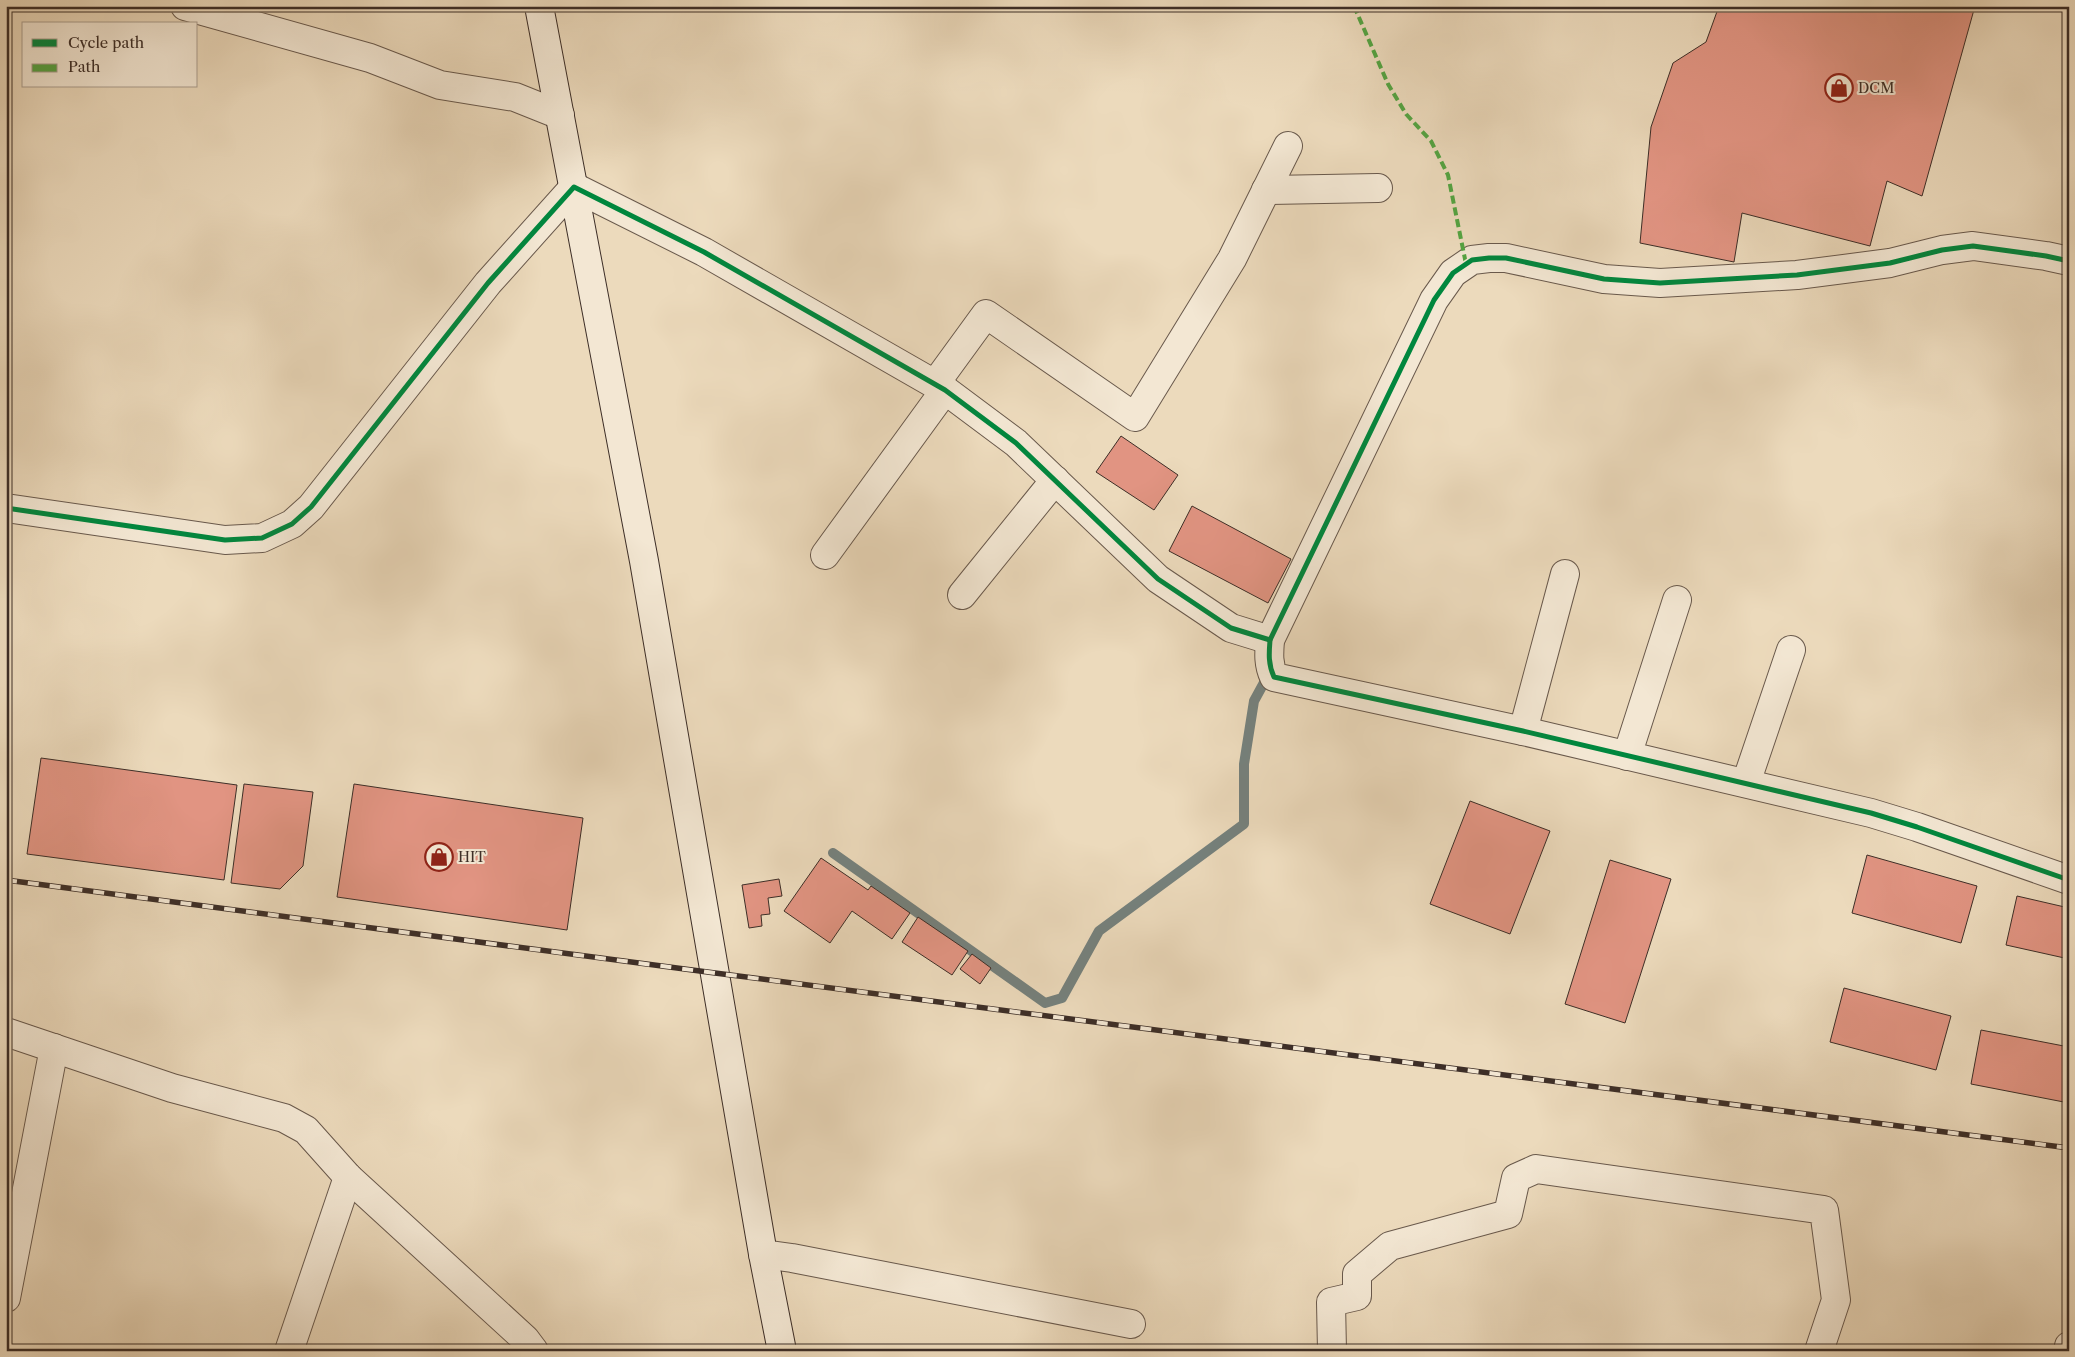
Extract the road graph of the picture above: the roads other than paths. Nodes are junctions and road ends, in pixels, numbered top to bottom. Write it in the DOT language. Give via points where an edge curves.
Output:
graph roads {
  1 [pos="186,6"];
  2 [pos="539,6"];
  3 [pos="560,115"];
  4 [pos="1288,146"];
  5 [pos="574,187"];
  6 [pos="1378,188"];
  7 [pos="1266,190"];
  8 [pos="2069,261"];
  9 [pos="940,387"];
  10 [pos="1055,480"];
  11 [pos="6,508"];
  12 [pos="825,556"];
  13 [pos="1565,574"];
  14 [pos="962,594"];
  15 [pos="1678,600"];
  16 [pos="1270,640"];
  17 [pos="1791,650"];
  18 [pos="1523,732"];
  19 [pos="1627,756"];
  20 [pos="1746,783"];
  21 [pos="2069,880"];
  22 [pos="6,1032"];
  23 [pos="54,1048"];
  24 [pos="348,1178"];
  25 [pos="762,1254"];
  26 [pos="6,1298"];
  27 [pos="1131,1324"];
  28 [pos="2069,1346"];
  29 [pos="289,1351"];
  30 [pos="534,1351"];
  31 [pos="782,1351"];
  32 [pos="1332,1351"];
  33 [pos="1819,1351"];
  34 [pos="2068,1351"];
  1 -- 3 [label="street" via="370,58 440,84 515,97"];
  2 -- 3 [label="street"];
  3 -- 5 [label="street"];
  4 -- 7 [label="street"];
  5 -- 9 [label="street" via="704,252"];
  5 -- 11 [label="street" via="488,283 311,507 292,524 262,538 225,540"];
  5 -- 25 [label="street" via="645,571"];
  6 -- 7 [label="street"];
  7 -- 9 [label="street" via="1232,259 1135,417 986,314"];
  8 -- 16 [label="street" via="1973,246 1890,263 1797,275 1660,283 1604,279 1506,258 1472,260 1453,273 1434,300"];
  9 -- 10 [label="street" via="1016,443"];
  9 -- 12 [label="street"];
  10 -- 14 [label="street"];
  10 -- 16 [label="street" via="1158,579 1231,628"];
  13 -- 18 [label="street"];
  15 -- 19 [label="street"];
  16 -- 18 [label="street" via="1270,667 1274,677"];
  17 -- 20 [label="street"];
  18 -- 19 [label="street"];
  19 -- 20 [label="street"];
  20 -- 21 [label="street" via="1890,819"];
  22 -- 23 [label="street"];
  23 -- 24 [label="street" via="172,1088 284,1118 306,1130"];
  23 -- 26 [label="street"];
  24 -- 29 [label="street"];
  24 -- 30 [label="street" via="525,1339"];
  25 -- 27 [label="street"];
  25 -- 31 [label="street"];
  28 -- 34 [label="street"];
  32 -- 33 [label="street" via="1331,1302 1357,1296 1357,1274 1390,1246 1508,1214 1516,1178 1536,1169 1824,1210 1836,1300"];
}
